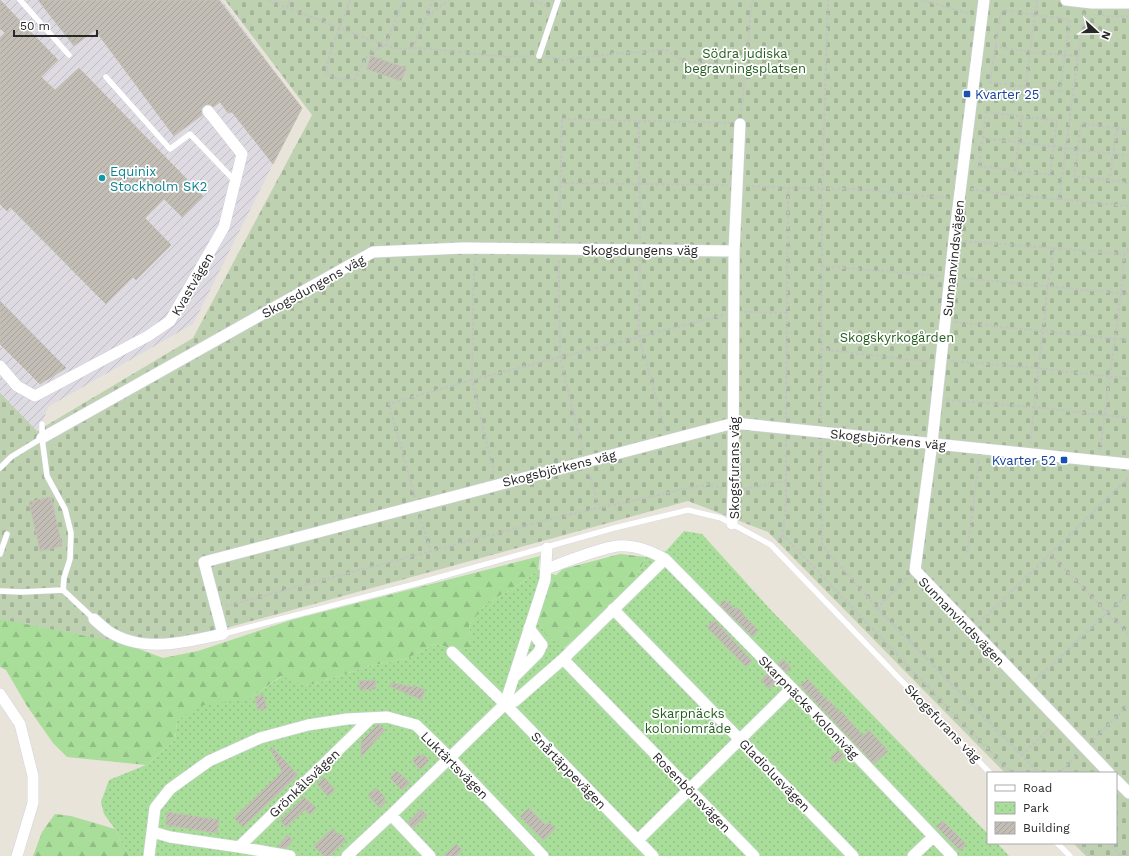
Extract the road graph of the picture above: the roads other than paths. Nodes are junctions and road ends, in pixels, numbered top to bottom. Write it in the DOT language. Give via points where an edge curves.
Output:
graph roads {
  1 [pos="20,0"];
  2 [pos="558,0"];
  3 [pos="984,0"];
  4 [pos="1066,0"];
  5 [pos="1129,3"];
  6 [pos="69,55"];
  7 [pos="538,56"];
  8 [pos="106,77"];
  9 [pos="208,111"];
  10 [pos="740,124"];
  11 [pos="235,181"];
  12 [pos="734,251"];
  13 [pos="0,366"];
  14 [pos="734,423"];
  15 [pos="42,424"];
  16 [pos="42,438"];
  17 [pos="932,443"];
  18 [pos="1129,464"];
  19 [pos="0,468"];
  20 [pos="732,524"];
  21 [pos="7,534"];
  22 [pos="547,548"];
  23 [pos="0,554"];
  24 [pos="665,558"];
  25 [pos="546,569"];
  26 [pos="63,590"];
  27 [pos="0,591"];
  28 [pos="613,609"];
  29 [pos="94,619"];
  30 [pos="529,628"];
  31 [pos="223,634"];
  32 [pos="452,652"];
  33 [pos="563,659"];
  34 [pos="513,678"];
  35 [pos="792,688"];
  36 [pos="0,694"];
  37 [pos="505,704"];
  38 [pos="370,719"];
  39 [pos="740,739"];
  40 [pos="450,758"];
  41 [pos="989,772"];
  42 [pos="1108,772"];
  43 [pos="1117,781"];
  44 [pos="690,789"];
  45 [pos="1129,793"];
  46 [pos="391,816"];
  47 [pos="153,832"];
  48 [pos="933,836"];
  49 [pos="638,840"];
  50 [pos="1058,844"];
  51 [pos="239,846"];
  52 [pos="17,856"];
  53 [pos="149,856"];
  54 [pos="290,856"];
  55 [pos="347,856"];
  56 [pos="430,856"];
  57 [pos="543,856"];
  58 [pos="653,856"];
  59 [pos="754,856"];
  60 [pos="853,856"];
  61 [pos="913,856"];
  62 [pos="952,856"];
  63 [pos="1070,856"];
  1 -- 6 [label="lane"];
  2 -- 7 [label="lane"];
  3 -- 17 [label="street, Sunnanvindsvägen"];
  4 -- 5 [label="street"];
  8 -- 11 [label="lane" via="170,149 190,134"];
  9 -- 11 [label="street, Kvastvägen" via="242,154"];
  10 -- 12 [label="street, Skogsfurans väg"];
  11 -- 13 [label="street, Kvastvägen" via="224,226 170,321 148,336 35,396 17,386"];
  12 -- 14 [label="street, Skogsfurans väg"];
  12 -- 16 [label="street, Skogsdungens väg" via="477,248 373,252"];
  14 -- 17 [label="street, Skogsbjörkens väg"];
  14 -- 20 [label="street, Skogsfurans väg"];
  14 -- 31 [label="street, Skogsbjörkens väg" via="204,562"];
  15 -- 16 [label="lane"];
  16 -- 19 [label="lane" via="11,457"];
  16 -- 26 [label="lane" via="47,476 66,509 71,533 70,559"];
  17 -- 18 [label="street, Skogsbjörkens väg"];
  17 -- 42 [label="street, Sunnanvindsvägen" via="915,570"];
  20 -- 22 [label="lane" via="721,518 688,510"];
  20 -- 41 [label="lane, Skogsfurans väg" via="771,545"];
  21 -- 23 [label="lane"];
  22 -- 25 [label="street"];
  22 -- 31 [label="lane"];
  24 -- 25 [label="street, Skarpnäcks Koloniväg" via="638,548 618,546"];
  24 -- 28 [label="street"];
  24 -- 35 [label="street, Skarpnäcks Koloniväg"];
  25 -- 30 [label="street" via="545,580"];
  26 -- 27 [label="lane"];
  26 -- 29 [label="lane"];
  28 -- 33 [label="street"];
  28 -- 39 [label="street, Gladiolusvägen"];
  29 -- 31 [label="street" via="109,631 129,641 158,645 183,643"];
  30 -- 34 [label="street"];
  30 -- 34 [label="street" via="542,645 538,653"];
  32 -- 37 [label="street"];
  33 -- 37 [label="street" via="515,702"];
  33 -- 44 [label="street, Rosenbönsvägen"];
  34 -- 37 [label="street"];
  35 -- 39 [label="street"];
  35 -- 48 [label="street, Skarpnäcks Koloniväg"];
  36 -- 52 [label="street" via="20,724 33,776 33,803"];
  37 -- 40 [label="street"];
  37 -- 49 [label="street, Snårtäppevägen"];
  38 -- 40 [label="street, Luktärtsvägen" via="387,717 416,725"];
  38 -- 47 [label="street, Luktärtsvägen" via="347,719 308,725 260,738 209,761 170,789 155,808"];
  38 -- 51 [label="street, Grönkålsvägen"];
  39 -- 44 [label="street"];
  39 -- 60 [label="street, Gladiolusvägen"];
  40 -- 46 [label="street"];
  40 -- 57 [label="street, Luktärtsvägen"];
  43 -- 45 [label="street"];
  44 -- 49 [label="street"];
  44 -- 59 [label="street, Rosenbönsvägen"];
  46 -- 55 [label="street"];
  46 -- 56 [label="street"];
  47 -- 51 [label="street" via="170,837"];
  47 -- 53 [label="street, Luktärtsvägen"];
  48 -- 61 [label="street"];
  48 -- 62 [label="street, Skarpnäcks Koloniväg"];
  49 -- 58 [label="street, Snårtäppevägen"];
  50 -- 63 [label="lane"];
  51 -- 54 [label="street"];
}
